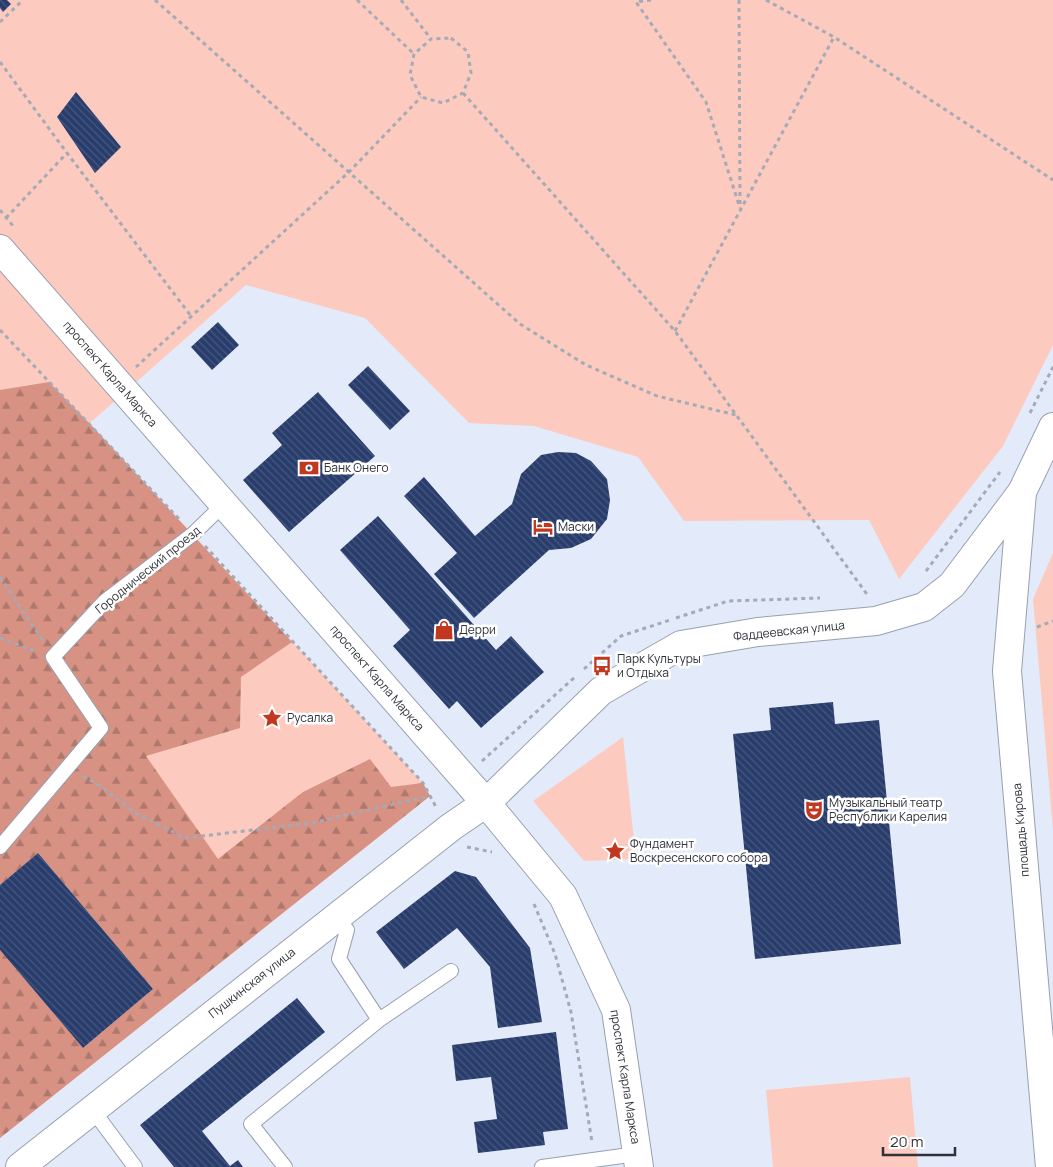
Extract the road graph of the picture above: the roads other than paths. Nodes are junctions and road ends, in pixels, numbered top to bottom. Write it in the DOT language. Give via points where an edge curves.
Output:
graph roads {
  1 [pos="0,249"];
  2 [pos="1053,427"];
  3 [pos="1022,492"];
  4 [pos="224,504"];
  5 [pos="486,803"];
  6 [pos="0,846"];
  7 [pos="336,917"];
  8 [pos="451,971"];
  9 [pos="379,1020"];
  10 [pos="92,1109"];
  11 [pos="638,1160"];
  12 [pos="20,1167"];
  13 [pos="135,1167"];
  14 [pos="285,1167"];
  15 [pos="542,1167"];
  16 [pos="1050,1167"];
  1 -- 4 [label="street, проспект Карла Маркса"];
  2 -- 3 [label="street, Фаддеевская улица"];
  3 -- 5 [label="street, Фаддеевская улица" via="952,585 924,607 876,622 758,632 681,645 601,691"];
  3 -- 16 [label="street, площадь Кирова" via="1007,672"];
  4 -- 5 [label="street, проспект Карла Маркса"];
  4 -- 6 [label="lane, Городнический проезд" via="193,534 105,601 53,657 101,728"];
  5 -- 7 [label="street, Пушкинская улица"];
  5 -- 11 [label="street, проспект Карла Маркса" via="563,896 616,1010"];
  7 -- 9 [label="lane" via="347,930 339,959"];
  7 -- 10 [label="street, Пушкинская улица"];
  8 -- 9 [label="lane"];
  9 -- 14 [label="lane" via="251,1124"];
  10 -- 12 [label="street, Пушкинская улица"];
  10 -- 13 [label="lane"];
  11 -- 15 [label="lane"];
}
